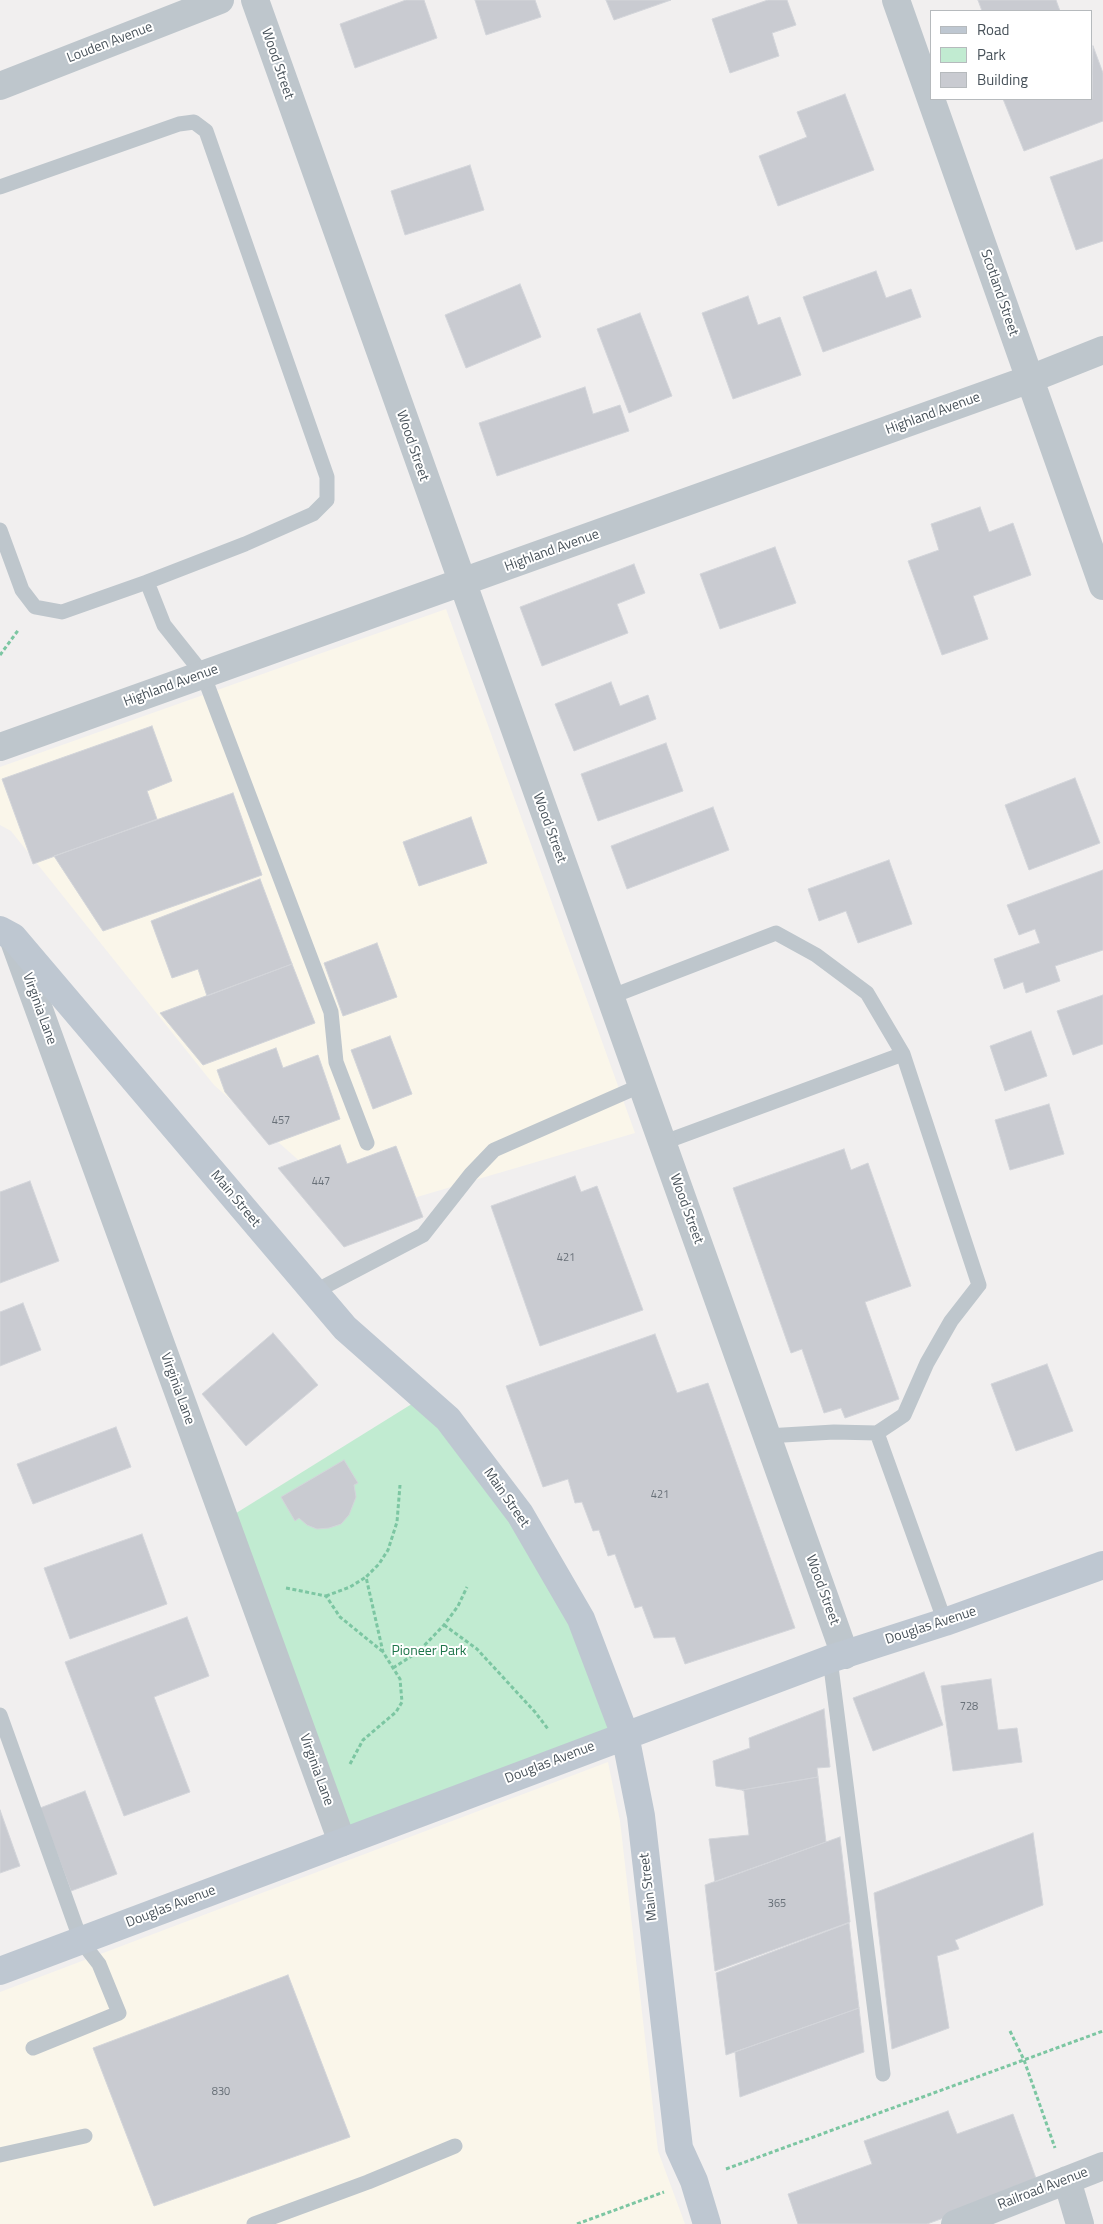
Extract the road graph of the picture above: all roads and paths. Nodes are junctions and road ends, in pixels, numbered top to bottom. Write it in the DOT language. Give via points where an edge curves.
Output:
graph roads {
  1 [pos="220,0"];
  2 [pos="255,0"];
  3 [pos="896,0"];
  4 [pos="0,86"];
  5 [pos="930,96"];
  6 [pos="931,100"];
  7 [pos="0,187"];
  8 [pos="1103,350"];
  9 [pos="1030,379"];
  10 [pos="0,530"];
  11 [pos="147,582"];
  12 [pos="461,583"];
  13 [pos="1103,586"];
  14 [pos="35,607"];
  15 [pos="0,655"];
  16 [pos="203,674"];
  17 [pos="0,747"];
  18 [pos="6,933"];
  19 [pos="610,997"];
  20 [pos="903,1054"];
  21 [pos="642,1085"];
  22 [pos="367,1143"];
  23 [pos="662,1143"];
  24 [pos="314,1292"];
  25 [pos="877,1433"];
  26 [pos="768,1436"];
  27 [pos="400,1485"];
  28 [pos="1103,1565"];
  29 [pos="366,1577"];
  30 [pos="281,1586"];
  31 [pos="467,1587"];
  32 [pos="326,1596"];
  33 [pos="945,1622"];
  34 [pos="444,1625"];
  35 [pos="383,1652"];
  36 [pos="837,1657"];
  37 [pos="393,1668"];
  38 [pos="0,1715"];
  39 [pos="548,1729"];
  40 [pos="624,1735"];
  41 [pos="349,1765"];
  42 [pos="342,1842"];
  43 [pos="81,1941"];
  44 [pos="0,1971"];
  45 [pos="1010,2031"];
  46 [pos="1103,2031"];
  47 [pos="33,2048"];
  48 [pos="1024,2060"];
  49 [pos="883,2074"];
  50 [pos="85,2136"];
  51 [pos="455,2146"];
  52 [pos="0,2155"];
  53 [pos="1103,2166"];
  54 [pos="1067,2180"];
  55 [pos="694,2181"];
  56 [pos="254,2224"];
  57 [pos="577,2224"];
  58 [pos="707,2224"];
  59 [pos="955,2224"];
  60 [pos="1080,2224"];
  1 -- 4 [label="street, Louden Avenue"];
  2 -- 12 [label="street, Wood Street"];
  3 -- 5 [label="street, Scotland Street"];
  6 -- 9 [label="street, Scotland Street"];
  7 -- 11 [label="lane" via="179,124 194,122 206,131 328,477 327,500 313,514"];
  8 -- 9 [label="street, Highland Avenue"];
  9 -- 12 [label="street, Highland Avenue"];
  9 -- 13 [label="street, Scotland Street"];
  10 -- 14 [label="lane" via="22,590"];
  11 -- 14 [label="lane" via="62,612"];
  11 -- 16 [label="lane" via="164,625"];
  12 -- 16 [label="street, Highland Avenue"];
  12 -- 19 [label="street, Wood Street"];
  14 -- 15 [label="path"];
  16 -- 17 [label="street, Highland Avenue"];
  16 -- 22 [label="lane" via="331,1012 336,1062"];
  18 -- 24 [label="street, Main Street"];
  18 -- 42 [label="street, Virginia Lane"];
  19 -- 20 [label="lane" via="776,933 816,955 868,993"];
  19 -- 21 [label="street, Wood Street"];
  20 -- 23 [label="lane"];
  20 -- 25 [label="lane" via="979,1285 951,1320 904,1415"];
  21 -- 23 [label="street, Wood Street"];
  21 -- 24 [label="lane" via="494,1150 423,1235"];
  23 -- 26 [label="street, Wood Street"];
  24 -- 40 [label="street, Main Street" via="345,1328 448,1419 520,1514 580,1619"];
  25 -- 26 [label="lane"];
  25 -- 33 [label="lane"];
  26 -- 36 [label="street, Wood Street"];
  27 -- 29 [label="path" via="397,1522 388,1550"];
  28 -- 33 [label="street, Douglas Avenue"];
  29 -- 32 [label="path"];
  29 -- 35 [label="path"];
  30 -- 32 [label="path"];
  31 -- 34 [label="path"];
  32 -- 35 [label="path" via="340,1617"];
  33 -- 36 [label="street, Douglas Avenue"];
  34 -- 37 [label="path" via="418,1652"];
  34 -- 39 [label="path" via="477,1649"];
  35 -- 37 [label="path"];
  36 -- 40 [label="street, Douglas Avenue"];
  36 -- 49 [label="lane"];
  37 -- 41 [label="path" via="400,1679 402,1702 396,1712 363,1740"];
  38 -- 43 [label="lane"];
  40 -- 42 [label="street, Douglas Avenue"];
  40 -- 55 [label="street, Main Street" via="641,1816 679,2148"];
  42 -- 43 [label="street, Douglas Avenue"];
  43 -- 44 [label="street, Douglas Avenue"];
  43 -- 47 [label="lane" via="99,1964 119,2013"];
  45 -- 48 [label="path"];
  46 -- 48 [label="path"];
  48 -- 54 [label="path"];
  48 -- 55 [label="path"];
  50 -- 52 [label="lane"];
  51 -- 56 [label="lane"];
  53 -- 54 [label="street, Railroad Avenue"];
  54 -- 59 [label="street, Railroad Avenue"];
  54 -- 60 [label="street"];
  55 -- 57 [label="path"];
  55 -- 58 [label="street, Main Street"];
}
